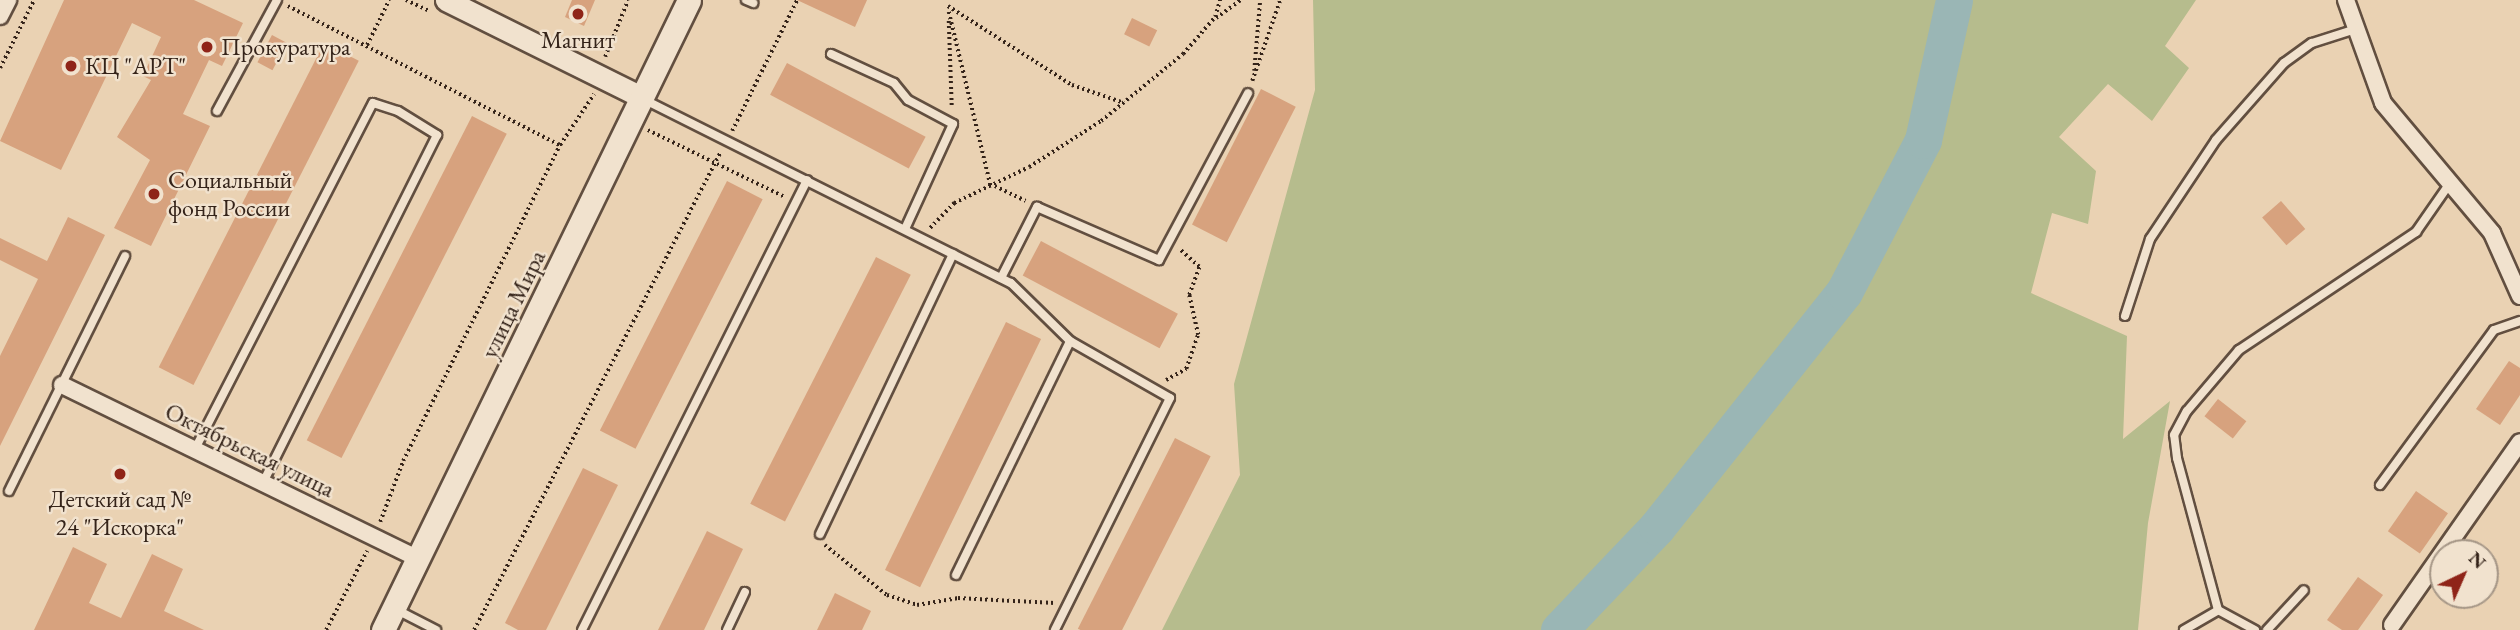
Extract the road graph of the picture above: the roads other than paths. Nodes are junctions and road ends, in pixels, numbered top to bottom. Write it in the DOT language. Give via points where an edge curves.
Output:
graph roads {
  1 [pos="8,0"];
  2 [pos="277,0"];
  3 [pos="446,0"];
  4 [pos="688,0"];
  5 [pos="2346,0"];
  6 [pos="0,16"];
  7 [pos="2356,29"];
  8 [pos="831,54"];
  9 [pos="1248,93"];
  10 [pos="643,98"];
  11 [pos="217,111"];
  12 [pos="807,180"];
  13 [pos="2448,186"];
  14 [pos="905,229"];
  15 [pos="953,254"];
  16 [pos="125,256"];
  17 [pos="1000,278"];
  18 [pos="2520,296"];
  19 [pos="2125,316"];
  20 [pos="2520,321"];
  21 [pos="1070,341"];
  22 [pos="62,385"];
  23 [pos="2520,442"];
  24 [pos="195,449"];
  25 [pos="263,482"];
  26 [pos="2380,485"];
  27 [pos="9,491"];
  28 [pos="820,534"];
  29 [pos="417,558"];
  30 [pos="956,575"];
  31 [pos="2304,590"];
  32 [pos="745,592"];
  33 [pos="394,608"];
  34 [pos="2218,610"];
  35 [pos="2392,625"];
  36 [pos="2244,627"];
  37 [pos="383,630"];
  38 [pos="436,630"];
  39 [pos="582,630"];
  40 [pos="727,630"];
  41 [pos="1055,630"];
  42 [pos="2184,630"];
  43 [pos="2255,630"];
  44 [pos="2267,630"];
  1 -- 6 [label="street"];
  2 -- 11 [label="lane"];
  3 -- 10 [label="street"];
  4 -- 10 [label="main road, улица Мира"];
  5 -- 7 [label="street"];
  7 -- 13 [label="street" via="2383,103"];
  7 -- 19 [label="lane" via="2312,43 2284,63 2216,141 2150,239"];
  8 -- 14 [label="lane" via="894,83 908,100 953,124"];
  9 -- 17 [label="lane" via="1159,260 1037,207"];
  10 -- 12 [label="lane"];
  10 -- 29 [label="main road, улица Мира"];
  12 -- 14 [label="lane"];
  12 -- 39 [label="lane"];
  13 -- 18 [label="street" via="2491,233"];
  13 -- 34 [label="lane" via="2416,232 2239,350 2186,411 2174,435 2177,458"];
  14 -- 15 [label="lane"];
  15 -- 17 [label="lane"];
  15 -- 28 [label="lane"];
  16 -- 22 [label="lane"];
  17 -- 21 [label="lane"];
  20 -- 26 [label="lane" via="2494,330"];
  21 -- 30 [label="lane"];
  21 -- 41 [label="lane" via="1170,398"];
  22 -- 24 [label="street, Октябрьская улица"];
  22 -- 27 [label="lane"];
  23 -- 35 [label="street"];
  24 -- 25 [label="street, Октябрьская улица"];
  24 -- 25 [label="lane" via="373,103 398,111 438,135"];
  25 -- 29 [label="street, Октябрьская улица"];
  29 -- 33 [label="main road, улица Мира"];
  31 -- 44 [label="lane"];
  32 -- 40 [label="lane"];
  33 -- 37 [label="main road, улица Мира"];
  33 -- 38 [label="lane"];
  34 -- 36 [label="lane"];
  34 -- 42 [label="lane"];
  36 -- 43 [label="lane"];
}
